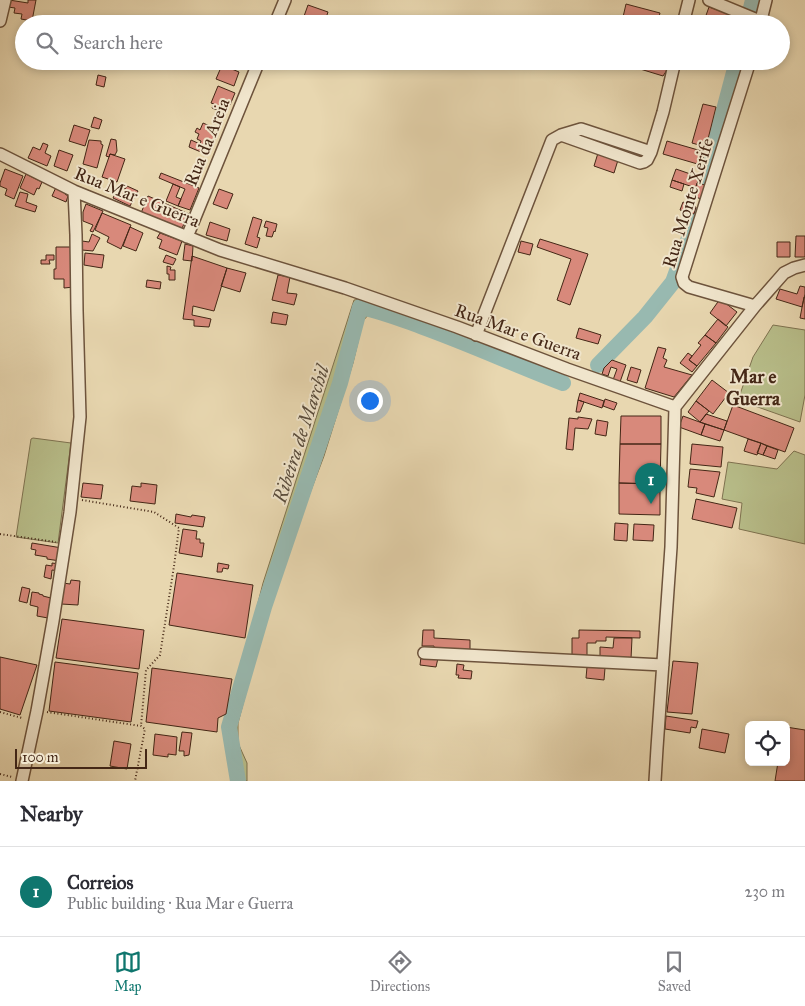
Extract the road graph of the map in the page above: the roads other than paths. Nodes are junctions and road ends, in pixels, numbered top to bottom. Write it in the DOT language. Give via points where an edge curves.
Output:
graph roads {
  1 [pos="5,0"];
  2 [pos="285,0"];
  3 [pos="689,0"];
  4 [pos="709,0"];
  5 [pos="766,0"];
  6 [pos="279,15"];
  7 [pos="685,15"];
  8 [pos="744,15"];
  9 [pos="762,15"];
  10 [pos="0,21"];
  11 [pos="255,70"];
  12 [pos="672,70"];
  13 [pos="747,70"];
  14 [pos="0,154"];
  15 [pos="74,191"];
  16 [pos="187,237"];
  17 [pos="805,265"];
  18 [pos="755,306"];
  19 [pos="476,334"];
  20 [pos="675,407"];
  21 [pos="424,653"];
  22 [pos="662,665"];
  23 [pos="22,780"];
  24 [pos="655,781"];
  1 -- 10 [label="street"];
  2 -- 6 [label="street"];
  3 -- 7 [label="street"];
  4 -- 8 [label="street"];
  5 -- 9 [label="street"];
  11 -- 16 [label="street, Rua da Areia"];
  12 -- 19 [label="street" via="651,152 581,130 552,140"];
  13 -- 18 [label="street, Rua Monte Xerife" via="682,276 689,287"];
  14 -- 15 [label="street, Rua Mar e Guerra"];
  15 -- 16 [label="street, Rua Mar e Guerra"];
  15 -- 23 [label="street" via="80,417 65,544"];
  16 -- 19 [label="street, Rua Mar e Guerra"];
  17 -- 18 [label="street" via="784,273"];
  18 -- 20 [label="street"];
  19 -- 20 [label="street, Rua Mar e Guerra"];
  20 -- 22 [label="street" via="671,547"];
  21 -- 22 [label="street"];
  22 -- 24 [label="street"];
}
